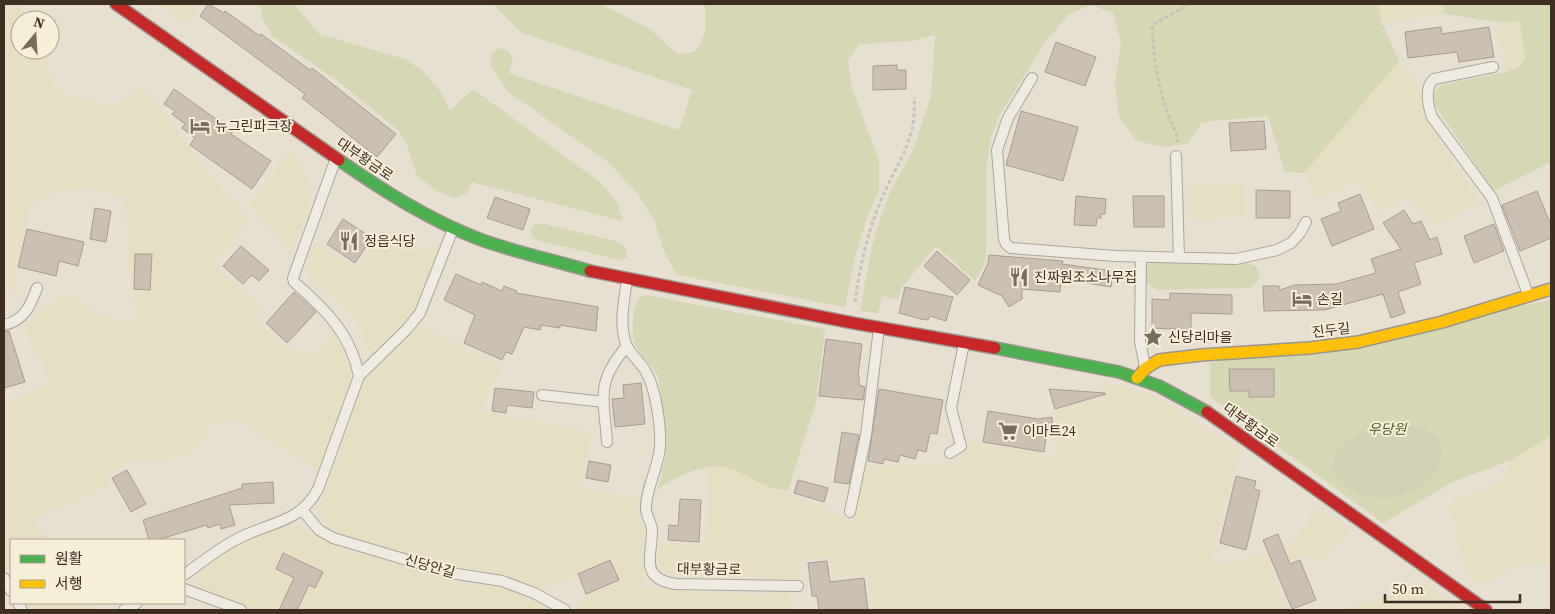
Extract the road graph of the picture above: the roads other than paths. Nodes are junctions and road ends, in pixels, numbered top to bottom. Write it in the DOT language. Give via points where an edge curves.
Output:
graph roads {
  1 [pos="116,4"];
  2 [pos="1493,67"];
  3 [pos="1032,78"];
  4 [pos="1176,156"];
  5 [pos="336,157"];
  6 [pos="1306,222"];
  7 [pos="453,228"];
  8 [pos="1141,257"];
  9 [pos="1179,258"];
  10 [pos="627,280"];
  11 [pos="37,288"];
  12 [pos="1551,289"];
  13 [pos="1529,296"];
  14 [pos="4,325"];
  15 [pos="880,327"];
  16 [pos="964,342"];
  17 [pos="627,346"];
  18 [pos="1146,368"];
  19 [pos="358,376"];
  20 [pos="1137,378"];
  21 [pos="542,395"];
  22 [pos="604,402"];
  23 [pos="607,442"];
  24 [pos="950,453"];
  25 [pos="303,511"];
  26 [pos="850,512"];
  27 [pos="185,573"];
  28 [pos="4,578"];
  29 [pos="798,586"];
  30 [pos="10,589"];
  31 [pos="185,589"];
  32 [pos="135,604"];
  33 [pos="124,610"];
  34 [pos="241,610"];
  35 [pos="565,610"];
  36 [pos="1486,610"];
  1 -- 5 [label="main road, 대부황금로"];
  2 -- 13 [label="lane" via="1434,79 1428,89 1429,110 1492,198"];
  3 -- 8 [label="lane" via="1008,118 997,150 1006,244 1020,250"];
  4 -- 9 [label="lane"];
  5 -- 7 [label="main road, 대부황금로" via="398,198"];
  5 -- 19 [label="lane" via="292,278 334,319 351,349"];
  6 -- 9 [label="lane" via="1291,243 1257,256"];
  7 -- 10 [label="main road, 대부황금로" via="514,250"];
  7 -- 19 [label="lane" via="420,313"];
  8 -- 9 [label="lane"];
  8 -- 18 [label="lane" via="1140,341"];
  10 -- 15 [label="main road, 대부황금로"];
  10 -- 17 [label="lane, 대부황금로" via="623,329"];
  11 -- 14 [label="lane" via="24,315"];
  12 -- 13 [label="main road, 진두길"];
  13 -- 18 [label="main road, 진두길" via="1469,316 1374,339 1329,346 1176,357 1159,360"];
  15 -- 16 [label="main road, 대부황금로"];
  15 -- 26 [label="lane" via="866,435"];
  16 -- 20 [label="main road, 대부황금로" via="1078,363"];
  16 -- 24 [label="lane" via="951,408 961,446"];
  17 -- 22 [label="lane" via="608,373 602,388"];
  17 -- 29 [label="lane, 대부황금로" via="646,371 652,385 657,416 659,455 646,509 652,529 649,556 654,576 662,582 674,584"];
  18 -- 20 [label="main road, 진두길"];
  19 -- 25 [label="lane" via="318,489"];
  20 -- 36 [label="main road, 대부황금로" via="1187,399 1215,417"];
  21 -- 22 [label="lane"];
  22 -- 23 [label="lane"];
  25 -- 27 [label="lane" via="238,538"];
  25 -- 35 [label="lane, 신당안길" via="319,530 333,538 451,574 502,581"];
  28 -- 30 [label="lane"];
  31 -- 34 [label="lane"];
  32 -- 33 [label="lane"];
}
